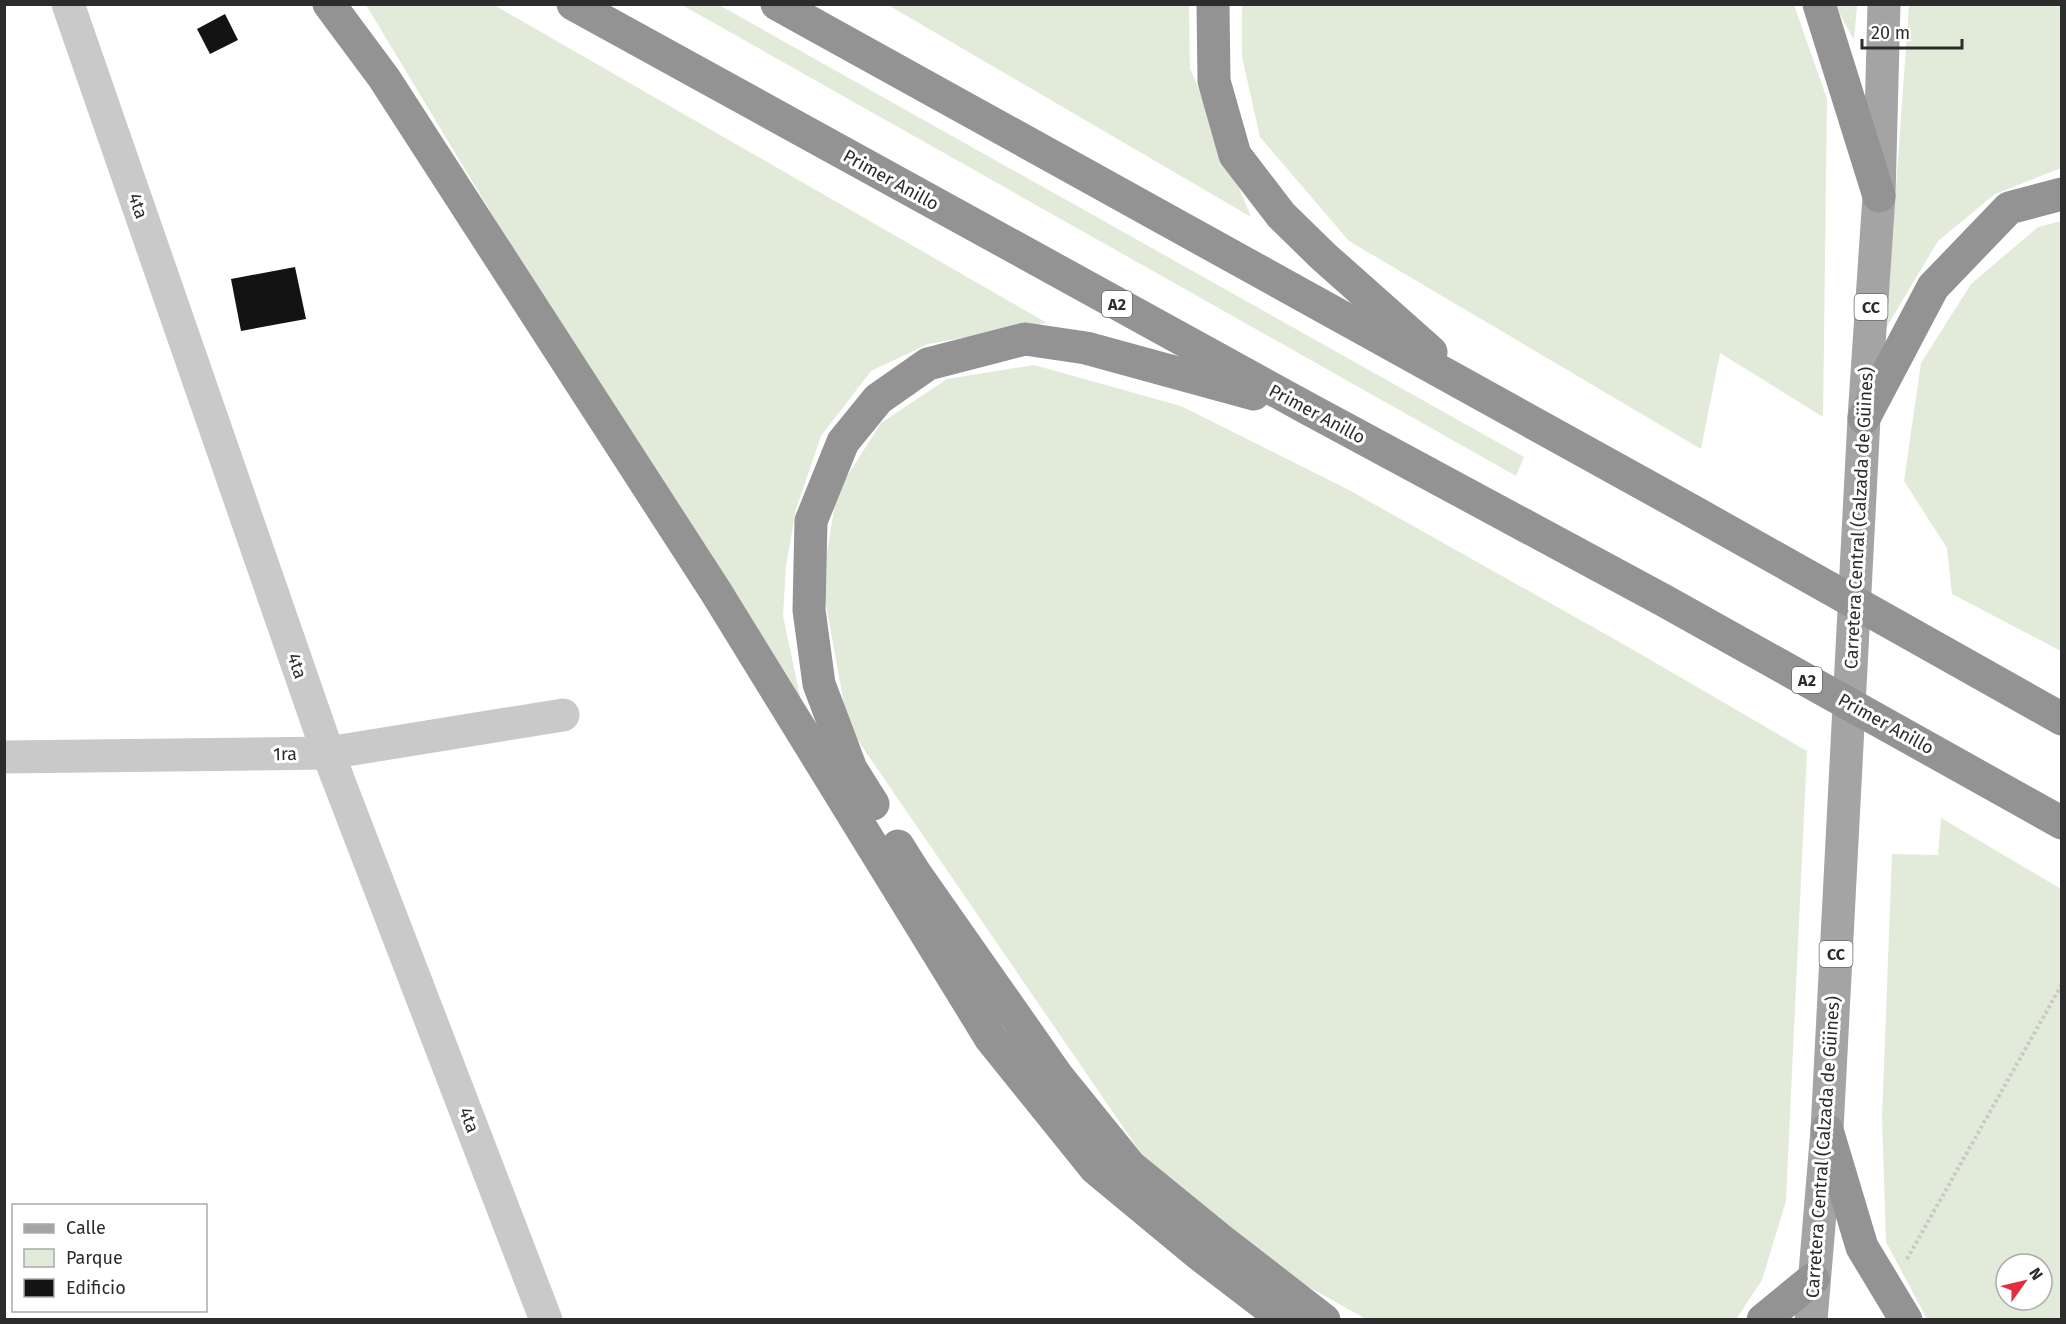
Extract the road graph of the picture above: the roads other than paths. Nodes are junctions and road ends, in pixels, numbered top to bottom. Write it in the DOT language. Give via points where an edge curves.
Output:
graph roads {
  1 [pos="68,4"];
  2 [pos="329,4"];
  3 [pos="573,4"];
  4 [pos="777,4"];
  5 [pos="1213,4"];
  6 [pos="1819,4"];
  7 [pos="1884,4"];
  8 [pos="2061,194"];
  9 [pos="1879,196"];
  10 [pos="1478,393"];
  11 [pos="1305,407"];
  12 [pos="1864,418"];
  13 [pos="563,715"];
  14 [pos="2061,719"];
  15 [pos="328,753"];
  16 [pos="4,757"];
  17 [pos="2061,823"];
  18 [pos="1827,1131"];
  19 [pos="1813,1278"];
  20 [pos="546,1320"];
  21 [pos="1285,1320"];
  22 [pos="1324,1320"];
  23 [pos="1763,1320"];
  24 [pos="1811,1320"];
  25 [pos="1906,1320"];
  1 -- 15 [label="street, 4ta"];
  2 -- 21 [label="highway" via="384,78 716,591 991,1039 1095,1168 1200,1256"];
  3 -- 11 [label="highway, Primer Anillo / A2"];
  4 -- 10 [label="highway"];
  5 -- 10 [label="highway" via="1214,81 1235,155 1281,215"];
  6 -- 9 [label="highway"];
  7 -- 9 [label="main road, Carretera Central (Calzada de Güines) / CC"];
  8 -- 12 [label="highway" via="2009,208 1933,287"];
  9 -- 12 [label="main road, Carretera Central (Calzada de Güines) / CC"];
  10 -- 14 [label="highway"];
  11 -- 17 [label="highway, Primer Anillo / A2" via="1663,600"];
  11 -- 22 [label="highway" via="1086,348 1025,339 928,364 878,399 843,442 811,521 809,610 819,684 851,769 915,873 1058,1077 1130,1166"];
  12 -- 18 [label="main road, Carretera Central (Calzada de Güines) / CC"];
  13 -- 15 [label="street, 1ra"];
  15 -- 16 [label="street, 1ra"];
  15 -- 20 [label="street, 4ta"];
  18 -- 19 [label="main road, Carretera Central (Calzada de Güines) / CC"];
  18 -- 25 [label="highway" via="1862,1247"];
  19 -- 23 [label="highway"];
  19 -- 24 [label="main road, Carretera Central (Calzada de Güines) / CC"];
}
